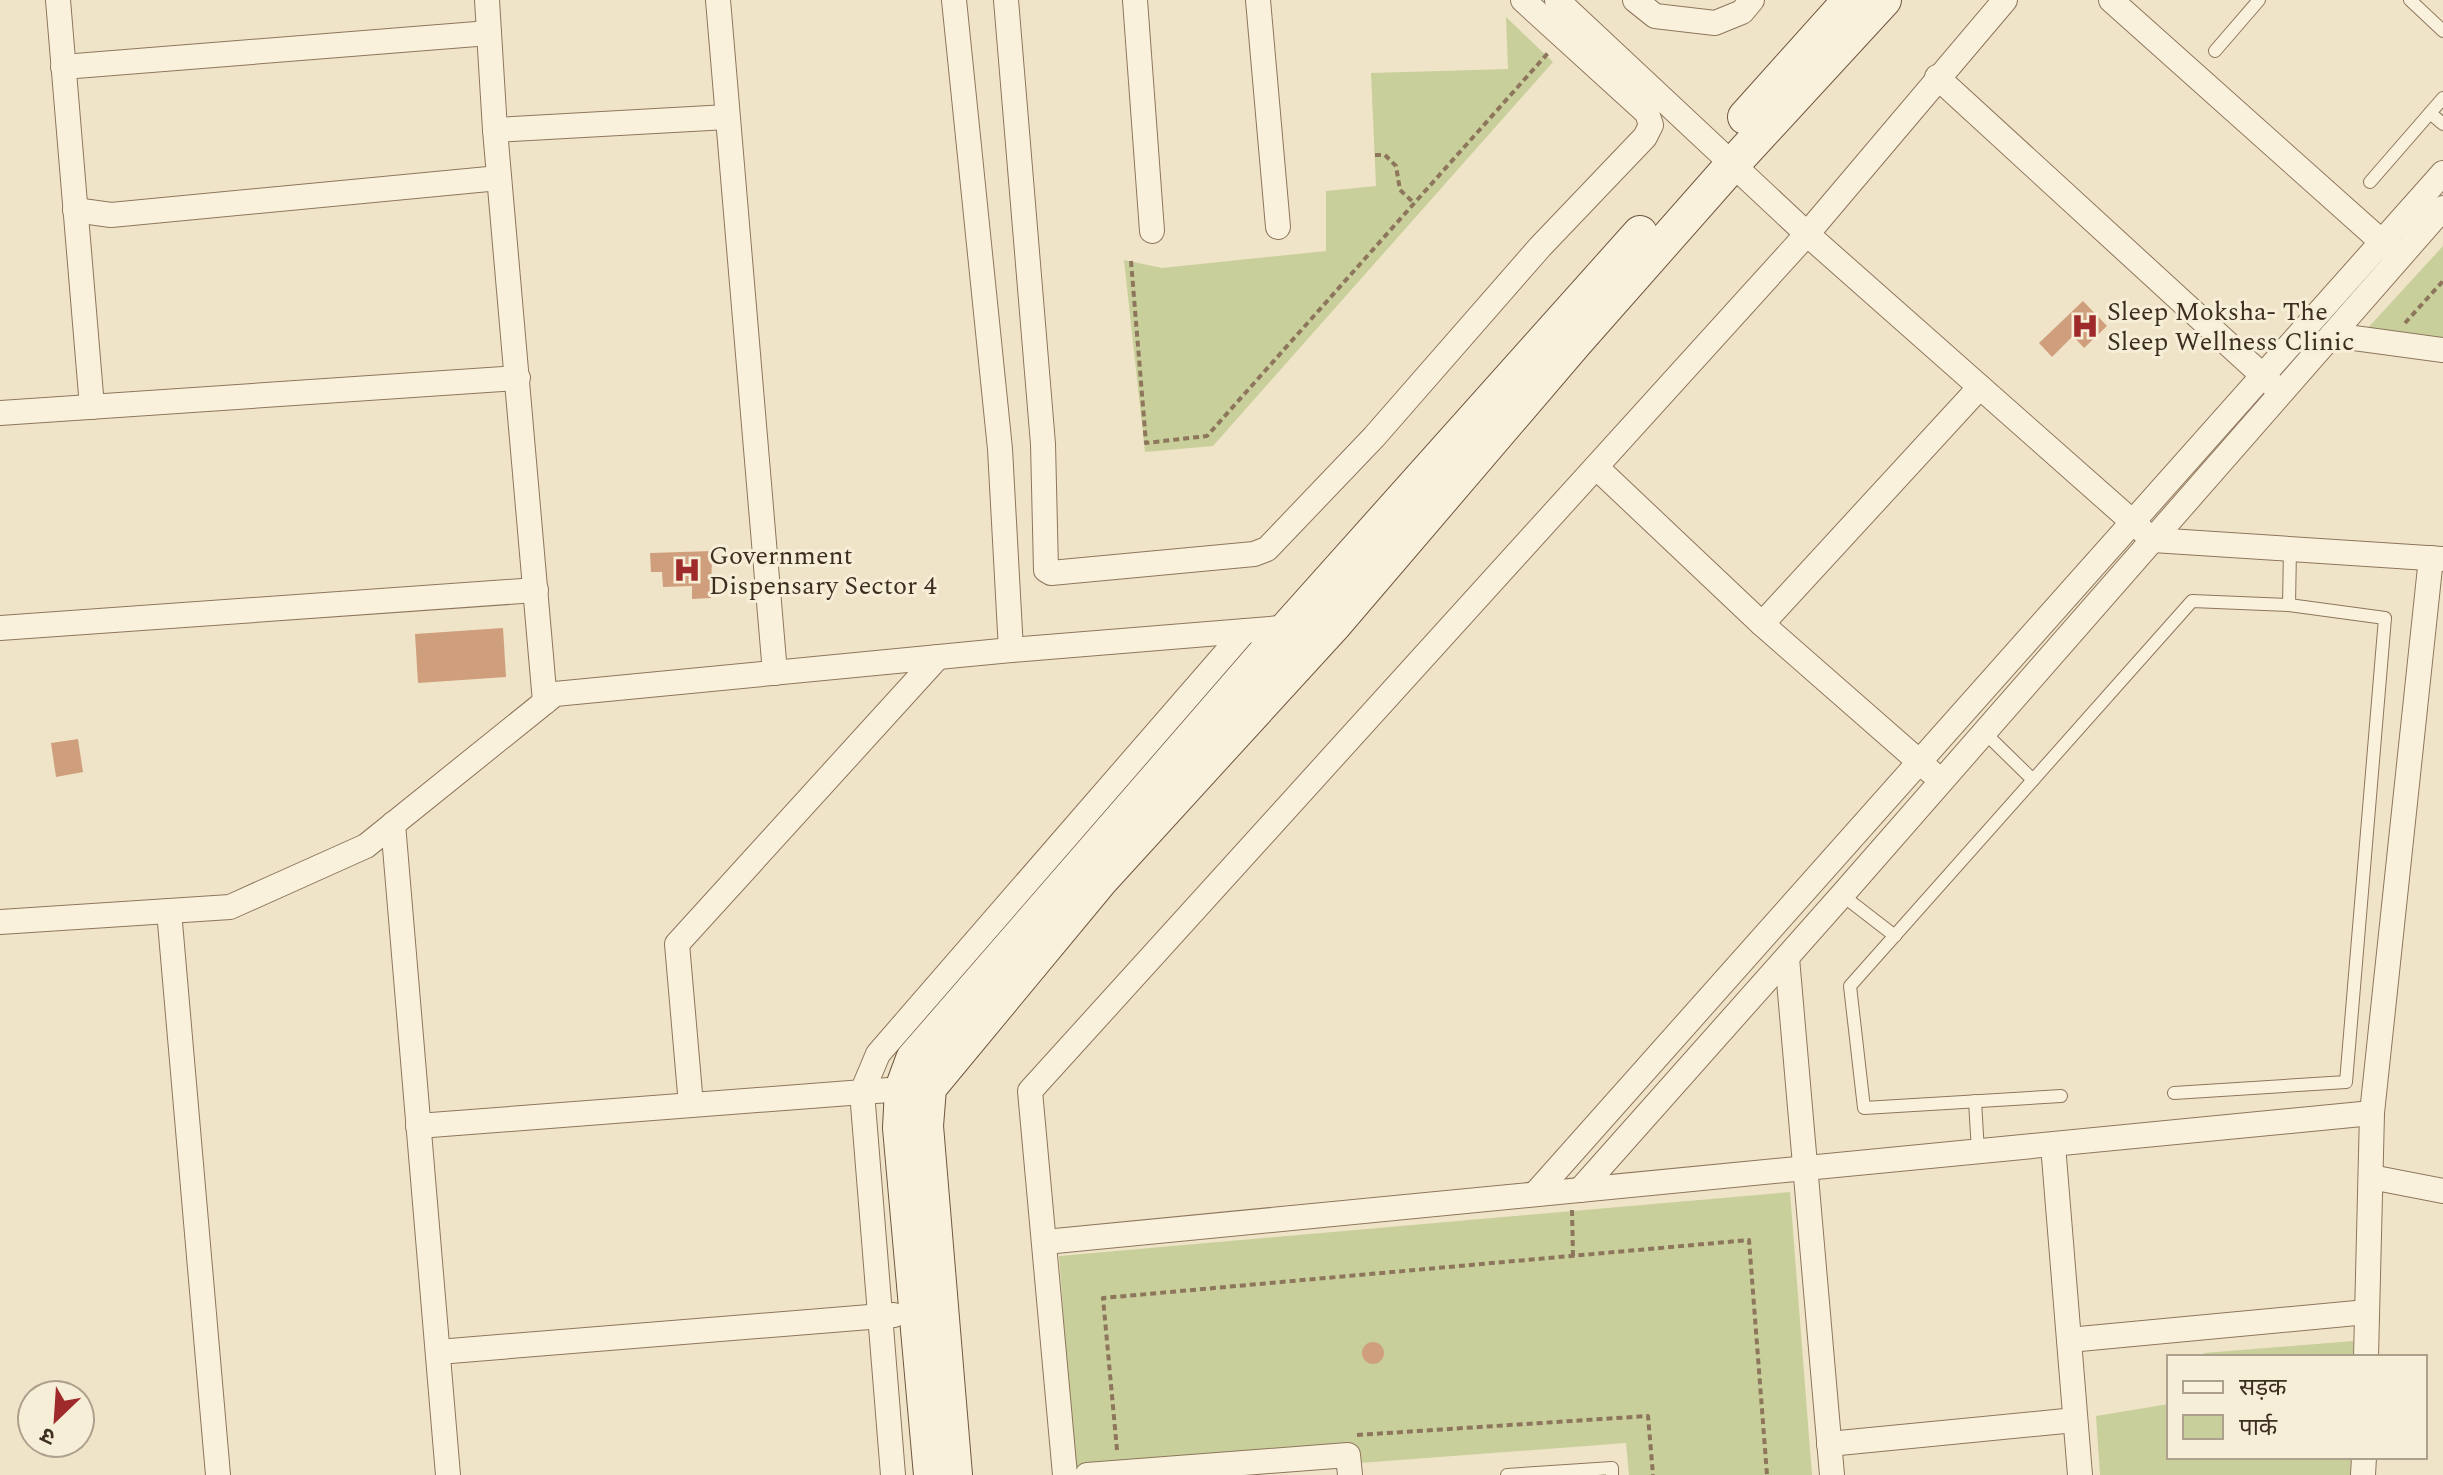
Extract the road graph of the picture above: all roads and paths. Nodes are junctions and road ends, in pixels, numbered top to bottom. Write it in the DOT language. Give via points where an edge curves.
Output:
graph roads {
  1 [pos="58,0"];
  2 [pos="487,0"];
  3 [pos="718,0"];
  4 [pos="954,0"];
  5 [pos="1006,0"];
  6 [pos="1135,0"];
  7 [pos="1258,0"];
  8 [pos="1523,0"];
  9 [pos="1557,0"];
  10 [pos="1635,0"];
  11 [pos="1752,0"];
  12 [pos="1850,0"];
  13 [pos="1884,0"];
  14 [pos="2005,0"];
  15 [pos="2111,0"];
  16 [pos="2259,0"];
  17 [pos="2410,0"];
  18 [pos="2443,31"];
  19 [pos="489,33"];
  20 [pos="1563,37"];
  21 [pos="2215,51"];
  22 [pos="63,67"];
  23 [pos="1937,77"];
  24 [pos="2443,98"];
  25 [pos="2430,113"];
  26 [pos="727,117"];
  27 [pos="2443,124"];
  28 [pos="495,130"];
  29 [pos="1375,155"];
  30 [pos="1724,157"];
  31 [pos="2443,173"];
  32 [pos="499,178"];
  33 [pos="2370,182"];
  34 [pos="1414,203"];
  35 [pos="2443,208"];
  36 [pos="75,210"];
  37 [pos="1278,227"];
  38 [pos="1152,231"];
  39 [pos="1807,234"];
  40 [pos="2391,250"];
  41 [pos="1131,261"];
  42 [pos="2443,281"];
  43 [pos="2404,325"];
  44 [pos="2332,335"];
  45 [pos="2443,350"];
  46 [pos="2263,377"];
  47 [pos="518,378"];
  48 [pos="1980,387"];
  49 [pos="2281,393"];
  50 [pos="92,407"];
  51 [pos="0,413"];
  52 [pos="1043,444"];
  53 [pos="1000,449"];
  54 [pos="1596,467"];
  55 [pos="2134,523"];
  56 [pos="2153,540"];
  57 [pos="2290,549"];
  58 [pos="2437,559"];
  59 [pos="536,590"];
  60 [pos="2289,605"];
  61 [pos="1335,624"];
  62 [pos="1762,624"];
  63 [pos="0,628"];
  64 [pos="1287,628"];
  65 [pos="1245,631"];
  66 [pos="1011,650"];
  67 [pos="938,657"];
  68 [pos="775,673"];
  69 [pos="545,702"];
  70 [pos="1985,733"];
  71 [pos="1920,763"];
  72 [pos="2033,780"];
  73 [pos="1941,781"];
  74 [pos="393,824"];
  75 [pos="1842,895"];
  76 [pos="169,911"];
  77 [pos="0,922"];
  78 [pos="1895,936"];
  79 [pos="1787,958"];
  80 [pos="916,1088"];
  81 [pos="862,1092"];
  82 [pos="2174,1093"];
  83 [pos="2061,1096"];
  84 [pos="1975,1101"];
  85 [pos="691,1105"];
  86 [pos="2372,1113"];
  87 [pos="418,1126"];
  88 [pos="2053,1145"];
  89 [pos="1978,1152"];
  90 [pos="1806,1169"];
  91 [pos="2371,1177"];
  92 [pos="1575,1190"];
  93 [pos="2443,1191"];
  94 [pos="1535,1194"];
  95 [pos="1045,1242"];
  96 [pos="1573,1256"];
  97 [pos="2367,1312"];
  98 [pos="917,1313"];
  99 [pos="880,1316"];
  100 [pos="2069,1340"];
  101 [pos="438,1352"];
  102 [pos="2366,1355"];
  103 [pos="2075,1420"];
  104 [pos="1350,1435"];
  105 [pos="1829,1444"];
  106 [pos="1131,1449"];
  107 [pos="1322,1466"];
  108 [pos="218,1475"];
  109 [pos="448,1475"];
  110 [pos="893,1475"];
  111 [pos="931,1475"];
  112 [pos="955,1475"];
  113 [pos="1065,1475"];
  114 [pos="1087,1475"];
  115 [pos="1350,1475"];
  116 [pos="1507,1475"];
  117 [pos="1612,1475"];
  118 [pos="1653,1475"];
  119 [pos="1767,1475"];
  120 [pos="1832,1475"];
  121 [pos="2080,1475"];
  1 -- 22 [label="street"];
  2 -- 19 [label="street"];
  3 -- 26 [label="street"];
  4 -- 53 [label="street"];
  5 -- 52 [label="street"];
  6 -- 38 [label="street"];
  7 -- 37 [label="street"];
  8 -- 20 [label="street"];
  9 -- 30 [label="street"];
  10 -- 11 [label="street" via="1655,16 1715,23 1742,12"];
  12 -- 30 [label="street"];
  13 -- 30 [label="street"];
  14 -- 23 [label="street"];
  15 -- 40 [label="street"];
  16 -- 21 [label="lane"];
  17 -- 18 [label="lane"];
  19 -- 22 [label="street"];
  19 -- 28 [label="street"];
  20 -- 34 [label="path"];
  20 -- 52 [label="street" via="1647,113 1651,125 1645,137 1267,549 1051,573 1046,570"];
  22 -- 36 [label="street"];
  23 -- 39 [label="street"];
  23 -- 46 [label="street"];
  24 -- 25 [label="lane"];
  25 -- 27 [label="lane"];
  25 -- 33 [label="lane"];
  26 -- 28 [label="street"];
  26 -- 68 [label="street"];
  28 -- 32 [label="street"];
  29 -- 34 [label="path" via="1385,155 1396,166 1400,190"];
  30 -- 39 [label="street"];
  30 -- 61 [label="street" via="1575,343"];
  30 -- 64 [label="street"];
  31 -- 40 [label="street"];
  32 -- 36 [label="street" via="111,215"];
  32 -- 47 [label="street"];
  34 -- 41 [label="path" via="1207,436 1146,443"];
  35 -- 40 [label="street"];
  36 -- 50 [label="street"];
  39 -- 48 [label="street"];
  39 -- 54 [label="street"];
  40 -- 44 [label="street"];
  40 -- 46 [label="street"];
  42 -- 43 [label="path"];
  44 -- 45 [label="street"];
  44 -- 49 [label="street"];
  46 -- 49 [label="street"];
  46 -- 55 [label="street"];
  47 -- 50 [label="street"];
  47 -- 59 [label="street"];
  48 -- 55 [label="street"];
  48 -- 62 [label="street"];
  49 -- 56 [label="street"];
  50 -- 51 [label="street"];
  52 -- 53 [label="street"];
  53 -- 66 [label="street"];
  54 -- 62 [label="street"];
  54 -- 95 [label="street" via="1030,1091"];
  55 -- 56 [label="street"];
  55 -- 71 [label="street"];
  56 -- 57 [label="street"];
  56 -- 70 [label="street"];
  57 -- 58 [label="street"];
  57 -- 60 [label="lane"];
  58 -- 86 [label="street"];
  59 -- 63 [label="street"];
  59 -- 69 [label="street"];
  60 -- 72 [label="lane" via="2192,601"];
  60 -- 82 [label="lane" via="2385,618 2346,1082"];
  61 -- 64 [label="street"];
  61 -- 80 [label="street"];
  62 -- 71 [label="street"];
  64 -- 65 [label="street"];
  64 -- 80 [label="street" via="913,1059"];
  65 -- 66 [label="street"];
  65 -- 81 [label="street" via="878,1054"];
  66 -- 67 [label="street"];
  67 -- 68 [label="street"];
  67 -- 85 [label="street" via="677,944"];
  68 -- 69 [label="street" via="555,694"];
  69 -- 74 [label="street"];
  70 -- 72 [label="lane"];
  70 -- 73 [label="street"];
  71 -- 73 [label="street"];
  71 -- 94 [label="street"];
  72 -- 78 [label="lane"];
  73 -- 75 [label="street"];
  74 -- 76 [label="street" via="366,846 230,907"];
  74 -- 87 [label="street"];
  75 -- 78 [label="lane"];
  75 -- 79 [label="street"];
  76 -- 77 [label="street"];
  76 -- 108 [label="street"];
  78 -- 84 [label="lane" via="1850,986 1864,1108"];
  79 -- 90 [label="street"];
  79 -- 92 [label="street"];
  80 -- 81 [label="street"];
  80 -- 98 [label="street" via="900,1128"];
  80 -- 112 [label="street" via="926,1126"];
  81 -- 85 [label="street"];
  81 -- 99 [label="street"];
  83 -- 84 [label="lane"];
  84 -- 89 [label="lane"];
  85 -- 87 [label="street"];
  86 -- 88 [label="street"];
  86 -- 91 [label="street"];
  87 -- 101 [label="street"];
  88 -- 89 [label="street"];
  88 -- 100 [label="street"];
  89 -- 90 [label="street"];
  90 -- 92 [label="street"];
  90 -- 105 [label="street"];
  91 -- 93 [label="street"];
  91 -- 97 [label="street"];
  92 -- 94 [label="street"];
  92 -- 96 [label="path"];
  94 -- 95 [label="street"];
  95 -- 113 [label="street"];
  96 -- 106 [label="path" via="1103,1298 1115,1450"];
  96 -- 119 [label="path" via="1749,1240"];
  97 -- 100 [label="street"];
  97 -- 102 [label="street"];
  98 -- 99 [label="street"];
  98 -- 111 [label="street"];
  99 -- 101 [label="street"];
  99 -- 110 [label="street"];
  100 -- 103 [label="street"];
  101 -- 109 [label="street"];
  103 -- 105 [label="street"];
  103 -- 121 [label="street"];
  104 -- 118 [label="path" via="1648,1416"];
  105 -- 120 [label="street"];
  107 -- 114 [label="street"];
  107 -- 115 [label="street" via="1348,1455"];
  116 -- 117 [label="lane" via="1612,1468"];
}
